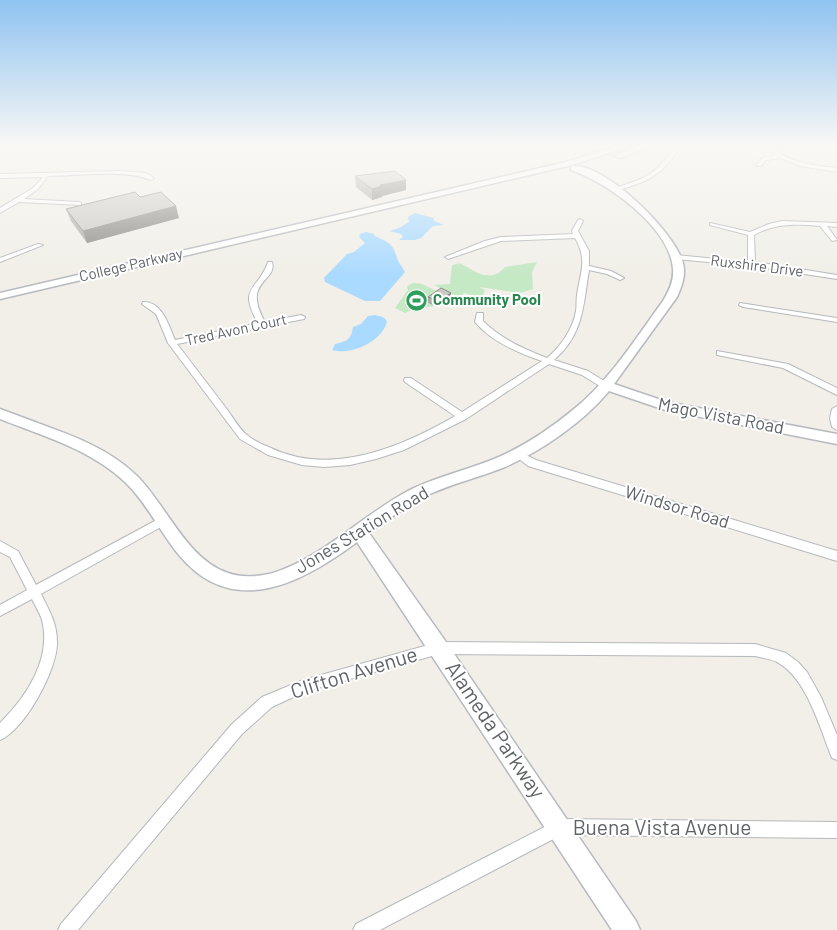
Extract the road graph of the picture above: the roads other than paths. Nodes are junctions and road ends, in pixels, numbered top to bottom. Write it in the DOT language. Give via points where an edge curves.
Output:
graph roads {
  1 [pos="32,189"];
  2 [pos="461,189"];
  3 [pos="479,189"];
  4 [pos="617,189"];
  5 [pos="19,200"];
  6 [pos="79,204"];
  7 [pos="406,208"];
  8 [pos="364,210"];
  9 [pos="0,211"];
  10 [pos="580,221"];
  11 [pos="712,224"];
  12 [pos="823,225"];
  13 [pos="837,225"];
  14 [pos="322,228"];
  15 [pos="751,234"];
  16 [pos="263,236"];
  17 [pos="578,236"];
  18 [pos="834,240"];
  19 [pos="40,245"];
  20 [pos="448,257"];
  21 [pos="676,258"];
  22 [pos="0,260"];
  23 [pos="270,263"];
  24 [pos="752,264"];
  25 [pos="586,267"];
  26 [pos="837,276"];
  27 [pos="620,278"];
  28 [pos="0,296"];
  29 [pos="146,304"];
  30 [pos="744,305"];
  31 [pos="480,315"];
  32 [pos="301,317"];
  33 [pos="837,320"];
  34 [pos="262,324"];
  35 [pos="172,343"];
  36 [pos="720,352"];
  37 [pos="547,361"];
  38 [pos="408,380"];
  39 [pos="606,386"];
  40 [pos="837,392"];
  41 [pos="837,409"];
  42 [pos="0,414"];
  43 [pos="463,417"];
  44 [pos="837,427"];
  45 [pos="837,439"];
  46 [pos="518,454"];
  47 [pos="164,520"];
  48 [pos="359,532"];
  49 [pos="0,546"];
  50 [pos="837,556"];
  51 [pos="34,592"];
  52 [pos="0,611"];
  53 [pos="439,648"];
  54 [pos="0,733"];
  55 [pos="837,753"];
  56 [pos="560,828"];
  57 [pos="837,830"];
  58 [pos="67,930"];
  59 [pos="362,930"];
  60 [pos="627,930"];
  1 -- 5 [label="street"];
  2 -- 8 [label="street, College Parkway"];
  3 -- 7 [label="street, College Parkway"];
  4 -- 21 [label="street, Jones Station Road" via="642,210"];
  5 -- 6 [label="street"];
  5 -- 9 [label="street"];
  7 -- 8 [label="street" via="378,212"];
  7 -- 14 [label="street, College Parkway"];
  8 -- 14 [label="street" via="356,218"];
  8 -- 16 [label="street, College Parkway"];
  10 -- 17 [label="street" via="575,231"];
  11 -- 15 [label="street"];
  12 -- 13 [label="street"];
  12 -- 15 [label="street" via="780,222 761,227"];
  12 -- 18 [label="street"];
  14 -- 16 [label="street, College Parkway"];
  15 -- 24 [label="street"];
  16 -- 28 [label="street, College Parkway"];
  17 -- 20 [label="street" via="501,239 459,256"];
  17 -- 25 [label="street" via="586,252"];
  19 -- 22 [label="street"];
  21 -- 24 [label="street, Ruxshire Drive"];
  21 -- 39 [label="street, Jones Station Road" via="676,289"];
  23 -- 34 [label="street" via="270,269 255,286 251,298"];
  24 -- 26 [label="street, Ruxshire Drive"];
  25 -- 27 [label="street"];
  25 -- 37 [label="street" via="580,310 572,332"];
  29 -- 35 [label="street" via="159,313"];
  30 -- 33 [label="street"];
  31 -- 37 [label="street" via="480,322 487,330"];
  32 -- 34 [label="street, Tred Avon Court"];
  34 -- 35 [label="street, Tred Avon Court"];
  35 -- 43 [label="street" via="243,437 279,457 309,462 351,461 434,434"];
  36 -- 40 [label="street" via="785,366"];
  37 -- 39 [label="street" via="596,385"];
  37 -- 43 [label="street"];
  38 -- 43 [label="street"];
  39 -- 45 [label="street, Mago Vista Road" via="665,406"];
  39 -- 46 [label="street, Jones Station Road" via="561,426"];
  41 -- 44 [label="street"];
  42 -- 47 [label="street, Jones Station Road" via="67,438 105,458 130,479"];
  46 -- 48 [label="street, Jones Station Road" via="426,489"];
  46 -- 50 [label="street, Windsor Road" via="532,463"];
  47 -- 48 [label="street, Jones Station Road" via="186,551 211,574 242,583 259,583 288,575"];
  47 -- 51 [label="street"];
  48 -- 53 [label="street, Alameda Parkway"];
  49 -- 51 [label="street" via="14,554"];
  51 -- 52 [label="street"];
  51 -- 54 [label="street" via="48,619 51,643 44,672 21,709"];
  53 -- 55 [label="street, Clifton Avenue" via="755,650 783,658 799,672"];
  53 -- 56 [label="street, Alameda Parkway"];
  53 -- 58 [label="street, Clifton Avenue" via="303,686 267,702 237,729"];
  56 -- 57 [label="street, Buena Vista Avenue"];
  56 -- 59 [label="street, Buena Vista Avenue"];
  56 -- 60 [label="street, Alameda Parkway"];
}
